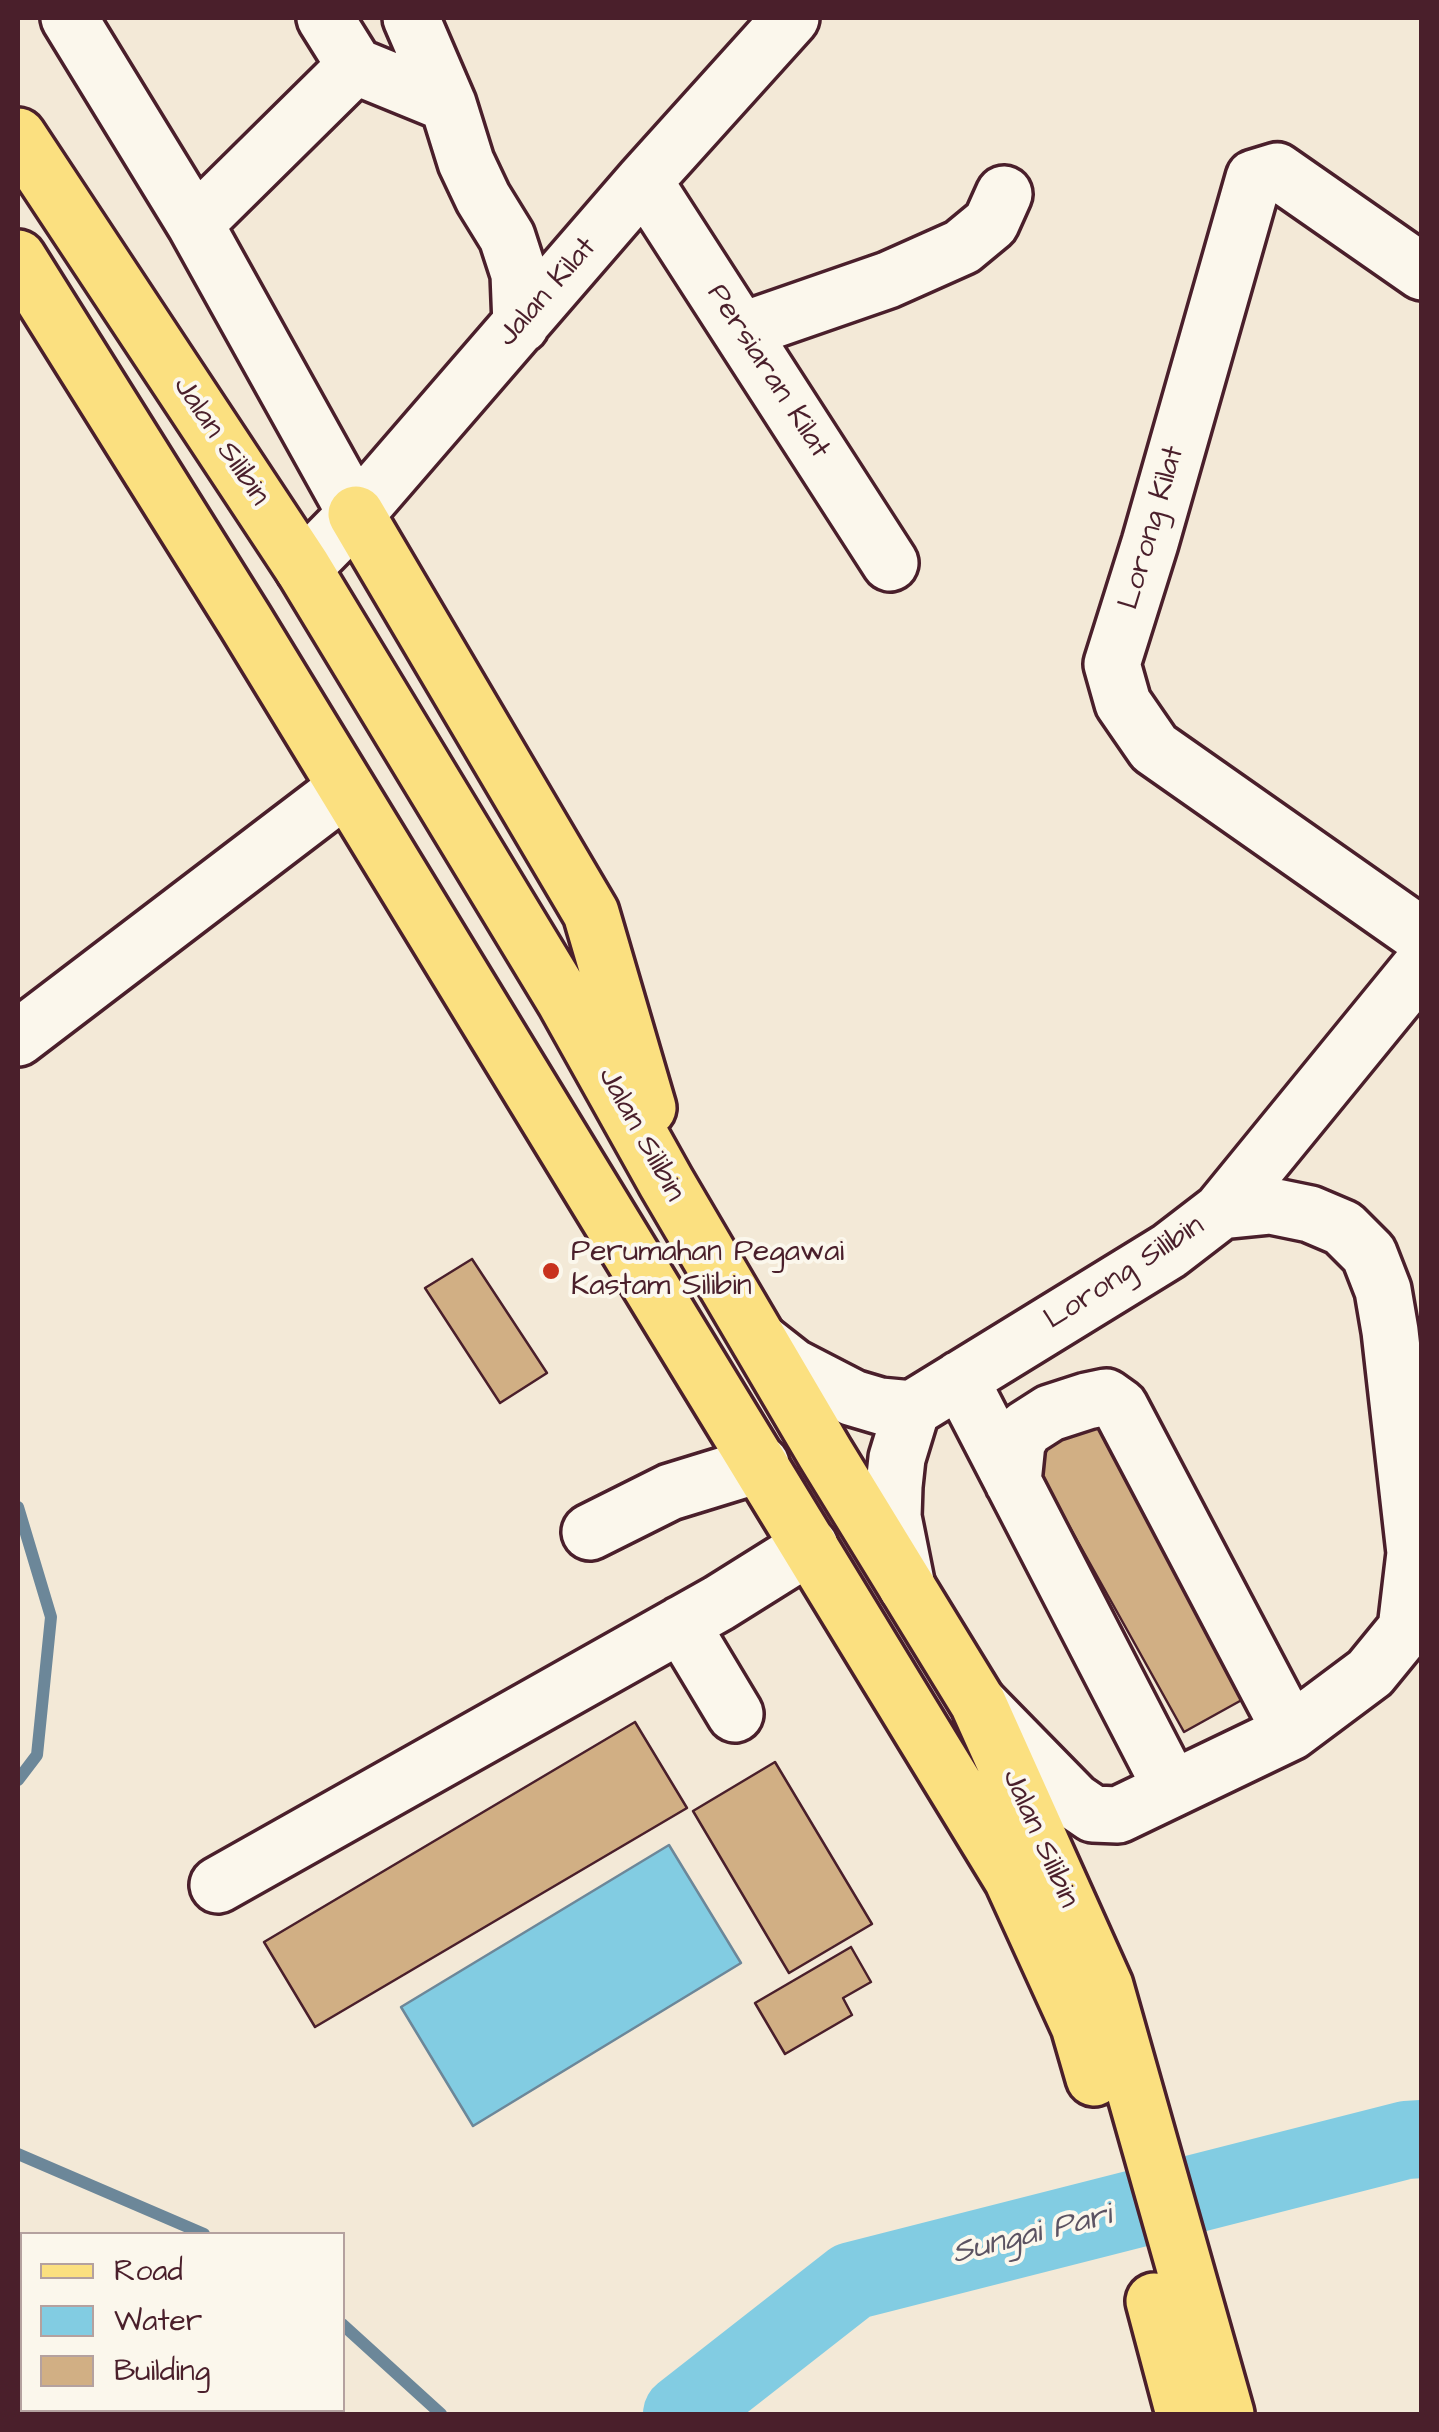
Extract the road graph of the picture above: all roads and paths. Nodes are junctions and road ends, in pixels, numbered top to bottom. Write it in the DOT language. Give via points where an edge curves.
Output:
graph roads {
  1 [pos="69,18"];
  2 [pos="325,18"];
  3 [pos="411,18"];
  4 [pos="791,18"];
  5 [pos="355,66"];
  6 [pos="448,104"];
  7 [pos="18,136"];
  8 [pos="644,181"];
  9 [pos="1004,194"];
  10 [pos="195,224"];
  11 [pos="18,258"];
  12 [pos="1422,272"];
  13 [pos="521,326"];
  14 [pos="741,331"];
  15 [pos="356,514"];
  16 [pos="890,562"];
  17 [pos="303,568"];
  18 [pos="337,772"];
  19 [pos="1422,936"];
  20 [pos="1422,965"];
  21 [pos="18,1038"];
  22 [pos="666,1182"];
  23 [pos="1221,1211"];
  24 [pos="760,1342"];
  25 [pos="960,1379"];
  26 [pos="912,1410"];
  27 [pos="760,1464"];
  28 [pos="1013,1482"];
  29 [pos="590,1532"];
  30 [pos="810,1546"];
  31 [pos="906,1587"];
  32 [pos="682,1624"];
  33 [pos="978,1703"];
  34 [pos="735,1714"];
  35 [pos="1291,1732"];
  36 [pos="1172,1790"];
  37 [pos="218,1885"];
  38 [pos="1092,2006"];
  39 [pos="1189,2380"];
  40 [pos="1226,2414"];
  1 -- 10 [label="street"];
  2 -- 5 [label="street"];
  3 -- 6 [label="street"];
  4 -- 8 [label="street, Jalan Kilat"];
  5 -- 6 [label="street"];
  5 -- 10 [label="street"];
  6 -- 13 [label="street" via="474,180 508,237 519,274"];
  7 -- 17 [label="main road, Jalan Silibin"];
  8 -- 13 [label="street, Jalan Kilat"];
  8 -- 14 [label="street, Persiaran Kilat"];
  9 -- 14 [label="street" via="990,223 962,248"];
  10 -- 15 [label="street"];
  11 -- 18 [label="main road, Jalan Silibin"];
  12 -- 19 [label="street, Lorong Kilat" via="1276,170 1254,178 1112,664 1123,703 1154,748"];
  13 -- 15 [label="street, Jalan Kilat"];
  14 -- 16 [label="street, Persiaran Kilat"];
  15 -- 17 [label="street, Jalan Kilat"];
  15 -- 22 [label="main road" via="591,912"];
  17 -- 18 [label="main road" via="288,594 286,614 326,696"];
  17 -- 22 [label="main road, Jalan Silibin" via="565,1000"];
  18 -- 21 [label="street"];
  18 -- 27 [label="main road, Jalan Silibin"];
  20 -- 23 [label="street, Lorong Silibin"];
  22 -- 24 [label="main road, Jalan Silibin"];
  23 -- 25 [label="street, Lorong Silibin" via="1169,1251"];
  23 -- 35 [label="street" via="1271,1206 1343,1228 1368,1254 1390,1331 1415,1553 1406,1630 1370,1673"];
  24 -- 26 [label="street" via="838,1391"];
  24 -- 27 [label="main road" via="778,1429"];
  24 -- 31 [label="main road, Jalan Silibin"];
  25 -- 26 [label="street, Lorong Silibin"];
  25 -- 28 [label="street"];
  26 -- 31 [label="street" via="894,1486"];
  27 -- 29 [label="street" via="670,1492"];
  27 -- 30 [label="main road, Jalan Silibin"];
  28 -- 35 [label="street" via="1025,1429 1050,1413 1106,1397 1120,1408"];
  28 -- 36 [label="street"];
  30 -- 32 [label="street"];
  30 -- 38 [label="main road, Jalan Silibin"];
  31 -- 33 [label="main road, Jalan Silibin"];
  32 -- 34 [label="street"];
  32 -- 37 [label="street"];
  33 -- 36 [label="street" via="1093,1814 1118,1815"];
  33 -- 38 [label="main road, Jalan Silibin"];
  35 -- 36 [label="street"];
  38 -- 39 [label="main road, Jalan Silibin"];
  39 -- 40 [label="main road, Jalan Silibin"];
}
